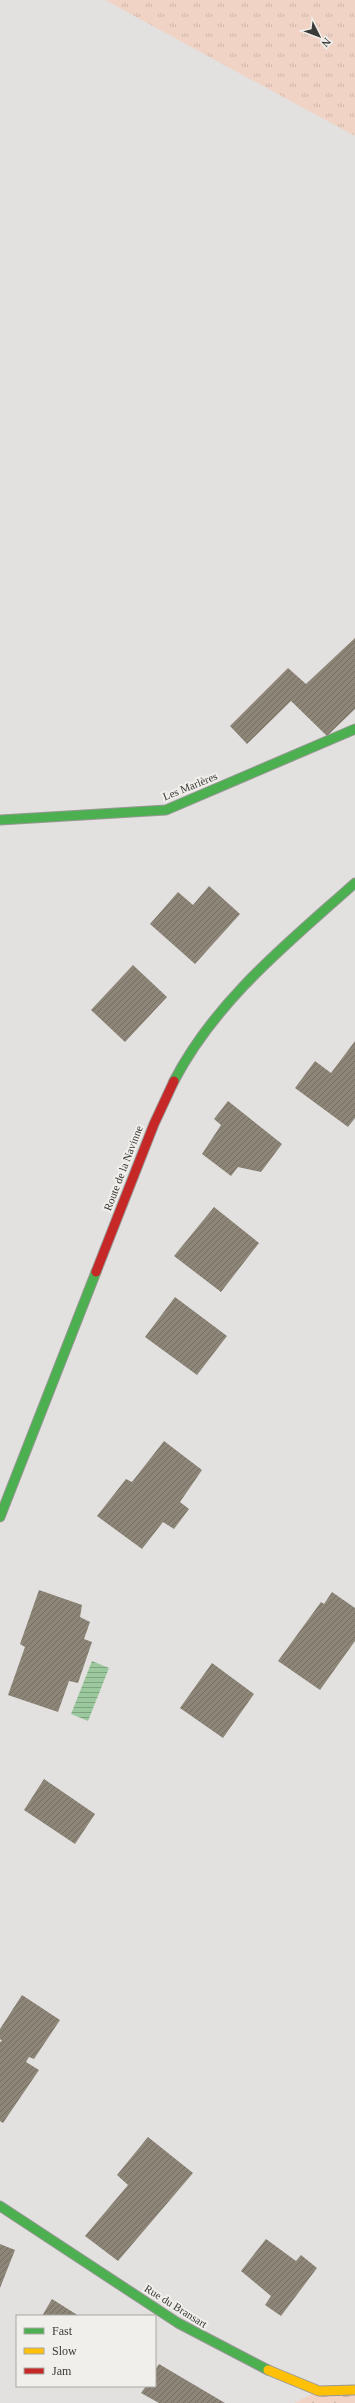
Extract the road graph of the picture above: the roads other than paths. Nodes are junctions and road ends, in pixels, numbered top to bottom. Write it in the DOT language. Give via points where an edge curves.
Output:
graph roads {
  1 [pos="355,729"];
  2 [pos="0,820"];
  3 [pos="355,883"];
  4 [pos="0,1517"];
  5 [pos="0,2206"];
  6 [pos="355,2390"];
  1 -- 2 [label="street, Les Marlères" via="166,810"];
  3 -- 4 [label="street, Route de la Navinne" via="250,977 195,1045 173,1081"];
  5 -- 6 [label="street, Rue du Bransart" via="178,2323 254,2365 319,2391"];
}
